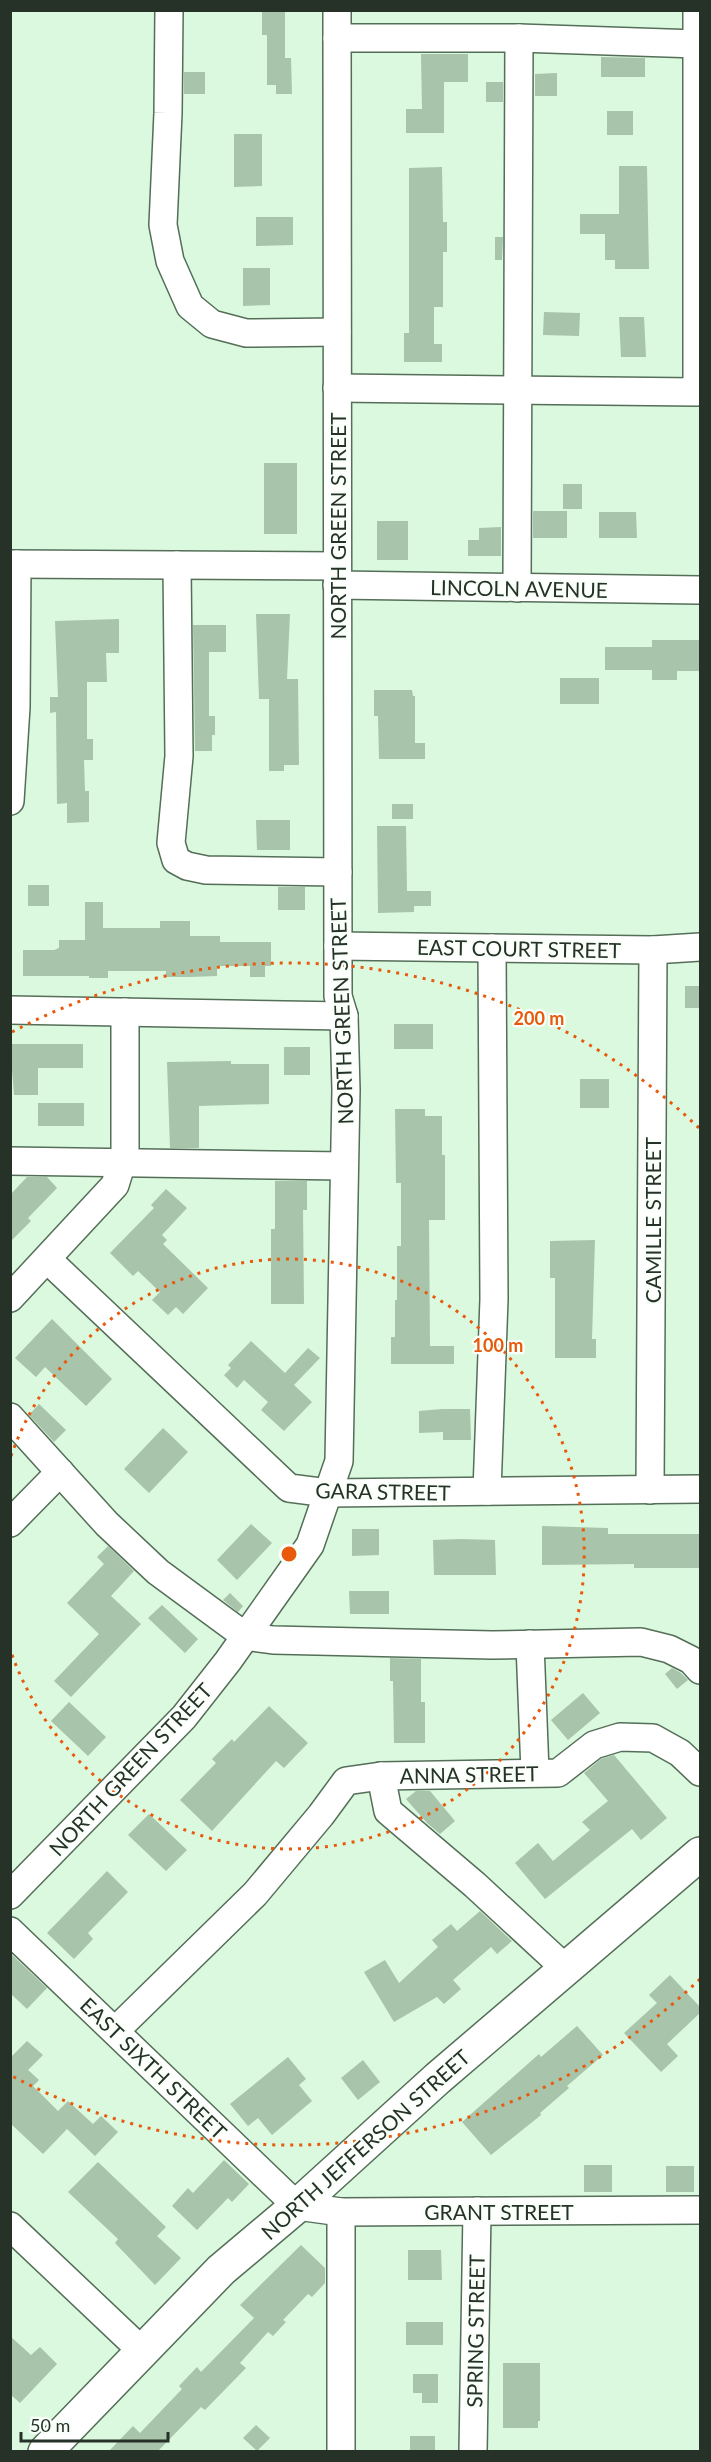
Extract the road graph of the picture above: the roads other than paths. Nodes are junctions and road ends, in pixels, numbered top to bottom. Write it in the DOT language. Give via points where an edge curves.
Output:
graph roads {
  1 [pos="169,10"];
  2 [pos="337,10"];
  3 [pos="697,10"];
  4 [pos="337,38"];
  5 [pos="519,38"];
  6 [pos="697,44"];
  7 [pos="337,332"];
  8 [pos="337,388"];
  9 [pos="518,390"];
  10 [pos="14,564"];
  11 [pos="177,565"];
  12 [pos="337,576"];
  13 [pos="517,588"];
  14 [pos="700,590"];
  15 [pos="13,707"];
  16 [pos="10,801"];
  17 [pos="338,872"];
  18 [pos="338,946"];
  19 [pos="700,947"];
  20 [pos="492,948"];
  21 [pos="653,950"];
  22 [pos="10,1010"];
  23 [pos="125,1012"];
  24 [pos="344,1016"];
  25 [pos="10,1161"];
  26 [pos="123,1163"];
  27 [pos="344,1166"];
  28 [pos="48,1260"];
  29 [pos="10,1298"];
  30 [pos="10,1417"];
  31 [pos="60,1472"];
  32 [pos="700,1489"];
  33 [pos="650,1490"];
  34 [pos="487,1491"];
  35 [pos="328,1493"];
  36 [pos="10,1523"];
  37 [pos="245,1635"];
  38 [pos="530,1644"];
  39 [pos="697,1661"];
  40 [pos="535,1772"];
  41 [pos="700,1773"];
  42 [pos="381,1776"];
  43 [pos="700,1854"];
  44 [pos="10,1895"];
  45 [pos="10,1931"];
  46 [pos="566,1969"];
  47 [pos="115,2031"];
  48 [pos="297,2206"];
  49 [pos="700,2210"];
  50 [pos="477,2211"];
  51 [pos="341,2212"];
  52 [pos="10,2226"];
  53 [pos="142,2351"];
  54 [pos="52,2449"];
  55 [pos="341,2451"];
  56 [pos="473,2451"];
  1 -- 7 [label="street" via="163,225 170,261 190,306 212,324 246,333"];
  2 -- 4 [label="street, NORTH GREEN STREET"];
  3 -- 6 [label="street"];
  4 -- 5 [label="street"];
  4 -- 7 [label="street, NORTH GREEN STREET"];
  5 -- 6 [label="street"];
  5 -- 9 [label="street"];
  6 -- 9 [label="street" via="697,392"];
  7 -- 8 [label="street, NORTH GREEN STREET"];
  8 -- 9 [label="street"];
  8 -- 12 [label="street, NORTH GREEN STREET"];
  9 -- 13 [label="street"];
  10 -- 11 [label="street, LINCOLN AVENUE"];
  10 -- 15 [label="street"];
  11 -- 12 [label="street, LINCOLN AVENUE"];
  11 -- 17 [label="street" via="179,756 171,843 176,860 206,870"];
  12 -- 13 [label="street, LINCOLN AVENUE"];
  12 -- 17 [label="street, NORTH GREEN STREET"];
  13 -- 14 [label="street, LINCOLN AVENUE"];
  15 -- 16 [label="street"];
  17 -- 18 [label="street, NORTH GREEN STREET"];
  18 -- 20 [label="street, EAST COURT STREET"];
  18 -- 24 [label="street, NORTH GREEN STREET" via="338,996"];
  19 -- 21 [label="street, EAST COURT STREET"];
  20 -- 21 [label="street, EAST COURT STREET"];
  20 -- 34 [label="street" via="494,1299"];
  21 -- 33 [label="street, CAMILLE STREET"];
  22 -- 23 [label="street"];
  23 -- 24 [label="street"];
  23 -- 26 [label="street"];
  24 -- 27 [label="street, NORTH GREEN STREET"];
  25 -- 26 [label="street"];
  26 -- 27 [label="street"];
  26 -- 28 [label="street" via="115,1185"];
  27 -- 35 [label="street, NORTH GREEN STREET" via="339,1461"];
  28 -- 29 [label="street"];
  28 -- 35 [label="street, GARA STREET" via="289,1488"];
  30 -- 31 [label="street"];
  31 -- 36 [label="street"];
  31 -- 37 [label="street" via="158,1572"];
  32 -- 33 [label="street, GARA STREET"];
  33 -- 34 [label="street, GARA STREET"];
  34 -- 35 [label="street, GARA STREET"];
  35 -- 37 [label="street, NORTH GREEN STREET" via="310,1545"];
  37 -- 38 [label="street" via="273,1640"];
  37 -- 44 [label="street, NORTH GREEN STREET" via="184,1718"];
  38 -- 39 [label="street" via="641,1642"];
  38 -- 40 [label="street"];
  40 -- 41 [label="street, ANNA STREET" via="558,1773 594,1745 620,1737 640,1737 653,1738 680,1753"];
  40 -- 42 [label="street, ANNA STREET"];
  42 -- 46 [label="street, ANNA STREET" via="388,1811"];
  42 -- 47 [label="street" via="346,1781 255,1894"];
  43 -- 46 [label="main road, NORTH JEFFERSON STREET"];
  45 -- 47 [label="street, EAST SIXTH STREET"];
  46 -- 48 [label="main road, NORTH JEFFERSON STREET"];
  47 -- 48 [label="street, EAST SIXTH STREET"];
  48 -- 51 [label="street, GRANT STREET"];
  48 -- 53 [label="main road, NORTH JEFFERSON STREET" via="221,2270"];
  49 -- 50 [label="street, GRANT STREET"];
  50 -- 51 [label="street, GRANT STREET"];
  50 -- 56 [label="street, SPRING STREET"];
  51 -- 55 [label="street"];
  52 -- 53 [label="street"];
  53 -- 54 [label="main road, NORTH JEFFERSON STREET"];
}
